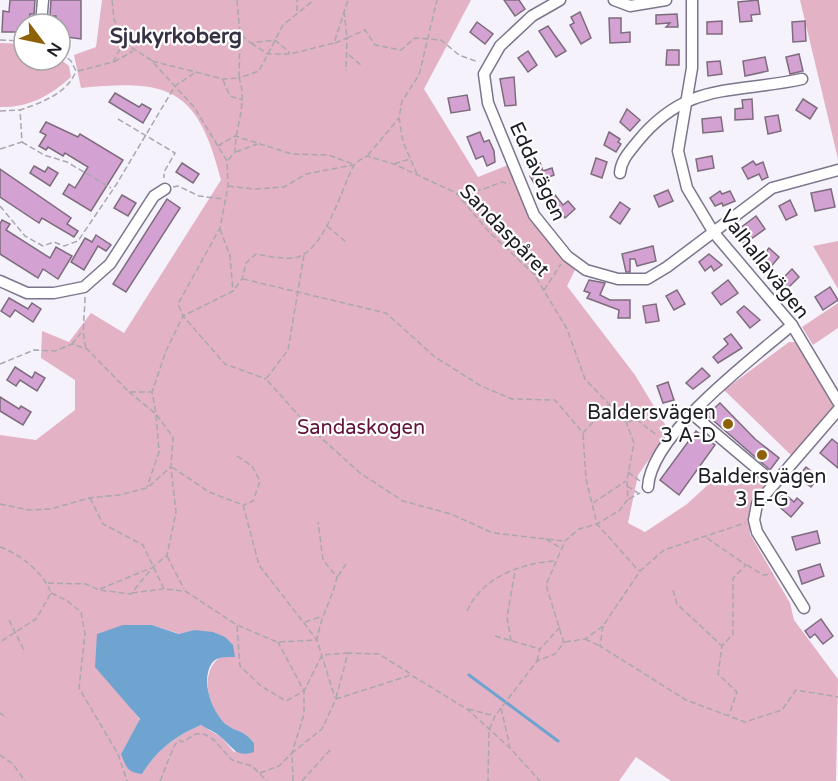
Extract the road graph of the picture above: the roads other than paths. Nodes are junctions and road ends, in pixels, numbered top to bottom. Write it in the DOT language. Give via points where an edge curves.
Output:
graph roads {
  1 [pos="560,0"];
  2 [pos="614,0"];
  3 [pos="666,0"];
  4 [pos="693,0"];
  5 [pos="802,79"];
  6 [pos="687,99"];
  7 [pos="838,170"];
  8 [pos="620,173"];
  9 [pos="165,189"];
  10 [pos="714,233"];
  11 [pos="0,281"];
  12 [pos="792,325"];
  13 [pos="838,402"];
  14 [pos="838,410"];
  15 [pos="691,413"];
  16 [pos="774,483"];
  17 [pos="648,487"];
  18 [pos="804,608"];
  1 -- 10 [label="street, Eddavägen" via="532,16 508,38 484,74 488,103 534,215 567,256 586,270 618,279 647,279"];
  2 -- 3 [label="street" via="630,6"];
  4 -- 6 [label="street, Valhallavägen" via="692,68"];
  5 -- 6 [label="street"];
  6 -- 8 [label="street" via="646,131 621,165"];
  6 -- 10 [label="street, Valhallavägen" via="678,151 687,188"];
  7 -- 10 [label="street, Eddavägen" via="772,188"];
  9 -- 11 [label="street" via="154,196 110,264 84,287 27,293"];
  10 -- 12 [label="street, Valhallavägen"];
  12 -- 13 [label="street, Valhallavägen"];
  12 -- 15 [label="street"];
  14 -- 16 [label="street"];
  15 -- 16 [label="street"];
  15 -- 17 [label="street" via="649,472"];
  16 -- 18 [label="street" via="757,504 754,520 757,532"];
}
